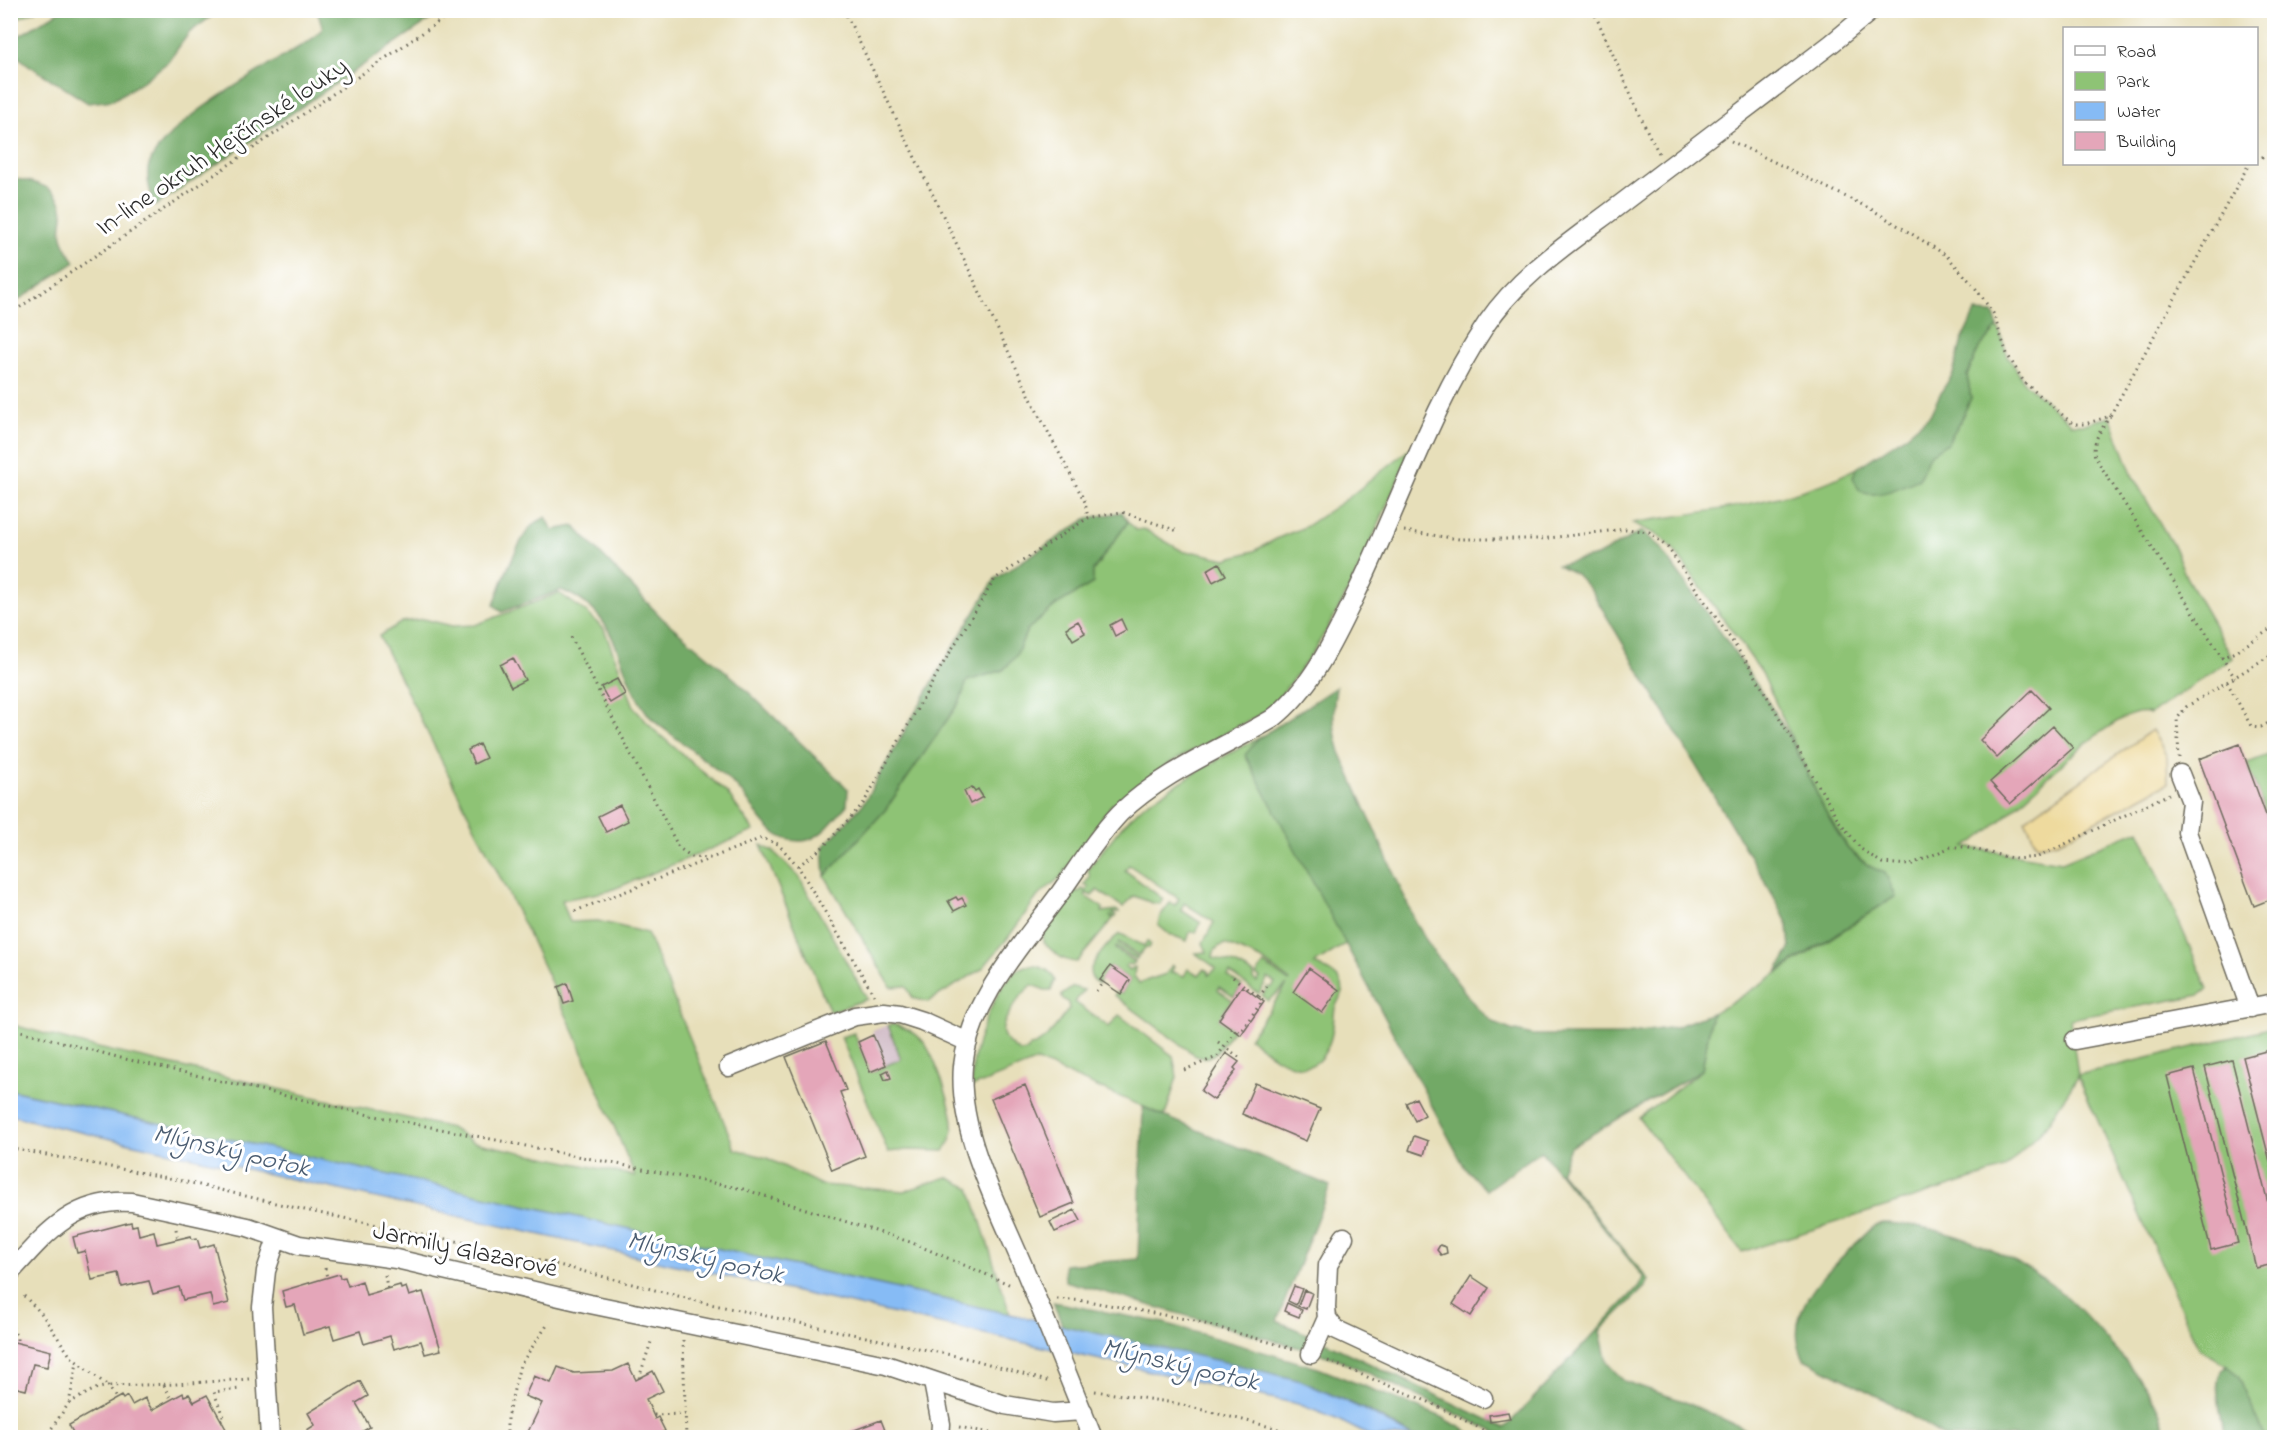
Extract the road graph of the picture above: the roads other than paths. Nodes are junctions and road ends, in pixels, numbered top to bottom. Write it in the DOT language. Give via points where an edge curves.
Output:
graph roads {
  1 [pos="1872,10"];
  2 [pos="2180,774"];
  3 [pos="2274,1003"];
  4 [pos="2250,1008"];
  5 [pos="2075,1040"];
  6 [pos="968,1042"];
  7 [pos="729,1067"];
  8 [pos="1344,1237"];
  9 [pos="277,1238"];
  10 [pos="10,1273"];
  11 [pos="1327,1318"];
  12 [pos="1311,1354"];
  13 [pos="933,1382"];
  14 [pos="1483,1398"];
  15 [pos="1083,1411"];
  16 [pos="941,1431"];
  17 [pos="270,1437"];
  18 [pos="1093,1437"];
  1 -- 6 [label="street" via="1548,260 1500,306 1455,378 1334,638 1298,693 1272,719 1162,781 1116,818 996,981"];
  2 -- 4 [label="street" via="2192,802 2187,832"];
  3 -- 4 [label="street"];
  4 -- 5 [label="street"];
  6 -- 7 [label="street" via="922,1021 884,1012 855,1016"];
  6 -- 15 [label="street" via="963,1090 970,1131"];
  8 -- 11 [label="street" via="1328,1265"];
  9 -- 10 [label="street, Jarmily Glazarové" via="248,1227 113,1201 71,1214 54,1226"];
  9 -- 13 [label="street, Jarmily Glazarové" via="299,1245 396,1259 886,1365"];
  9 -- 17 [label="street" via="263,1286 262,1307"];
  11 -- 12 [label="street"];
  11 -- 14 [label="street" via="1335,1329"];
  13 -- 15 [label="street, Jarmily Glazarové" via="1039,1412"];
  13 -- 16 [label="street"];
  15 -- 18 [label="street"];
}
